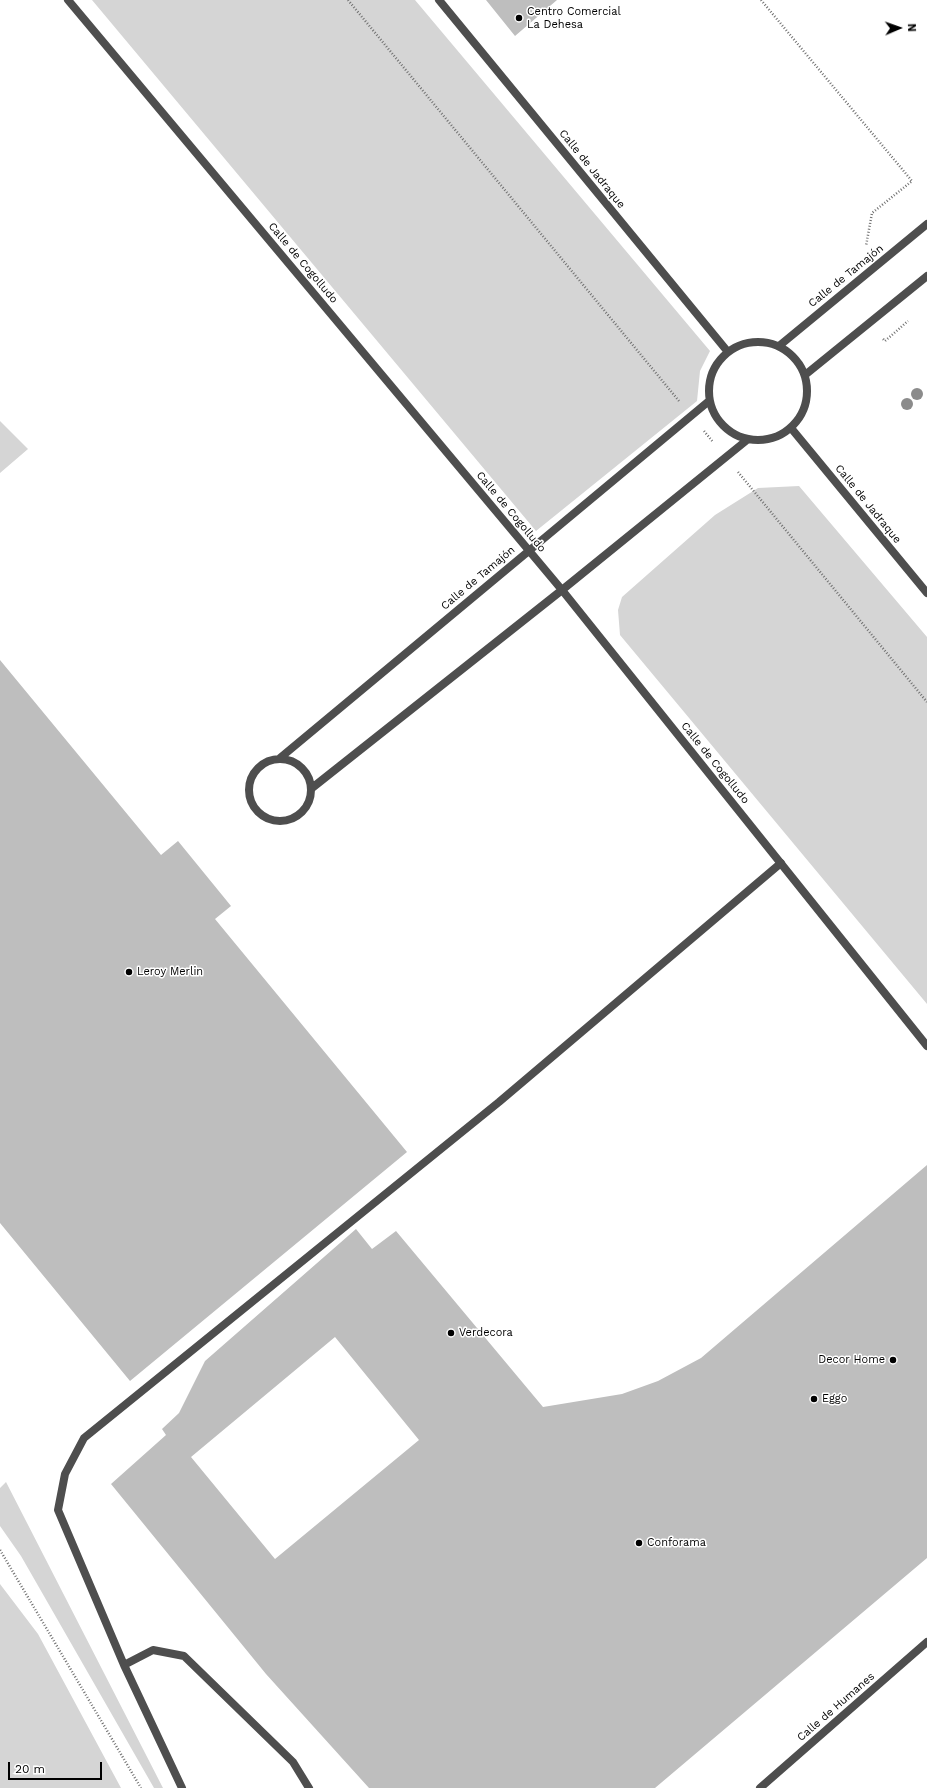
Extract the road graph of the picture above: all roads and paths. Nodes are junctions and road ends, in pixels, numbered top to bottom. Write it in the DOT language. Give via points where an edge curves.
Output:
graph roads {
  1 [pos="68,0"];
  2 [pos="348,0"];
  3 [pos="439,0"];
  4 [pos="761,0"];
  5 [pos="927,224"];
  6 [pos="866,250"];
  7 [pos="927,276"];
  8 [pos="909,320"];
  9 [pos="869,324"];
  10 [pos="779,346"];
  11 [pos="728,352"];
  12 [pos="805,375"];
  13 [pos="710,401"];
  14 [pos="691,416"];
  15 [pos="791,428"];
  16 [pos="747,440"];
  17 [pos="726,457"];
  18 [pos="529,550"];
  19 [pos="562,590"];
  20 [pos="927,594"];
  21 [pos="927,702"];
  22 [pos="280,758"];
  23 [pos="312,788"];
  24 [pos="781,863"];
  25 [pos="927,1046"];
  26 [pos="0,1550"];
  27 [pos="927,1642"];
  28 [pos="124,1664"];
  29 [pos="141,1788"];
  30 [pos="182,1788"];
  31 [pos="309,1788"];
  32 [pos="760,1788"];
  1 -- 18 [label="street, Calle de Cogolludo"];
  2 -- 14 [label="path"];
  3 -- 11 [label="street, Calle de Jadraque"];
  4 -- 6 [label="path" via="912,181 872,213"];
  5 -- 10 [label="street, Calle de Tamajón"];
  7 -- 9 [label="street"];
  8 -- 9 [label="path" via="884,341"];
  9 -- 12 [label="street"];
  10 -- 11 [label="street" via="752,342 739,345"];
  10 -- 12 [label="street" via="799,363"];
  11 -- 13 [label="street" via="718,362 712,374 708,387"];
  12 -- 15 [label="street" via="808,390 806,404"];
  13 -- 14 [label="street, Calle de Tamajón"];
  13 -- 16 [label="street" via="714,414 722,426"];
  14 -- 17 [label="path"];
  14 -- 18 [label="street, Calle de Tamajón"];
  15 -- 16 [label="street" via="778,437 763,441"];
  15 -- 20 [label="street, Calle de Jadraque"];
  16 -- 17 [label="street"];
  17 -- 19 [label="street"];
  17 -- 21 [label="path"];
  18 -- 19 [label="street, Calle de Cogolludo"];
  18 -- 22 [label="street, Calle de Tamajón"];
  19 -- 23 [label="street"];
  19 -- 24 [label="street, Calle de Cogolludo"];
  22 -- 23 [label="street" via="294,762 305,770"];
  22 -- 23 [label="street" via="261,764 254,772 250,782 250,798 258,812 276,821 297,816 308,804"];
  24 -- 25 [label="street, Calle de Cogolludo"];
  24 -- 28 [label="street" via="499,1102 84,1438 65,1474 58,1510"];
  26 -- 29 [label="path"];
  27 -- 32 [label="street, Calle de Humanes"];
  28 -- 30 [label="street"];
  28 -- 31 [label="street" via="153,1650 184,1656 293,1762"];
}
